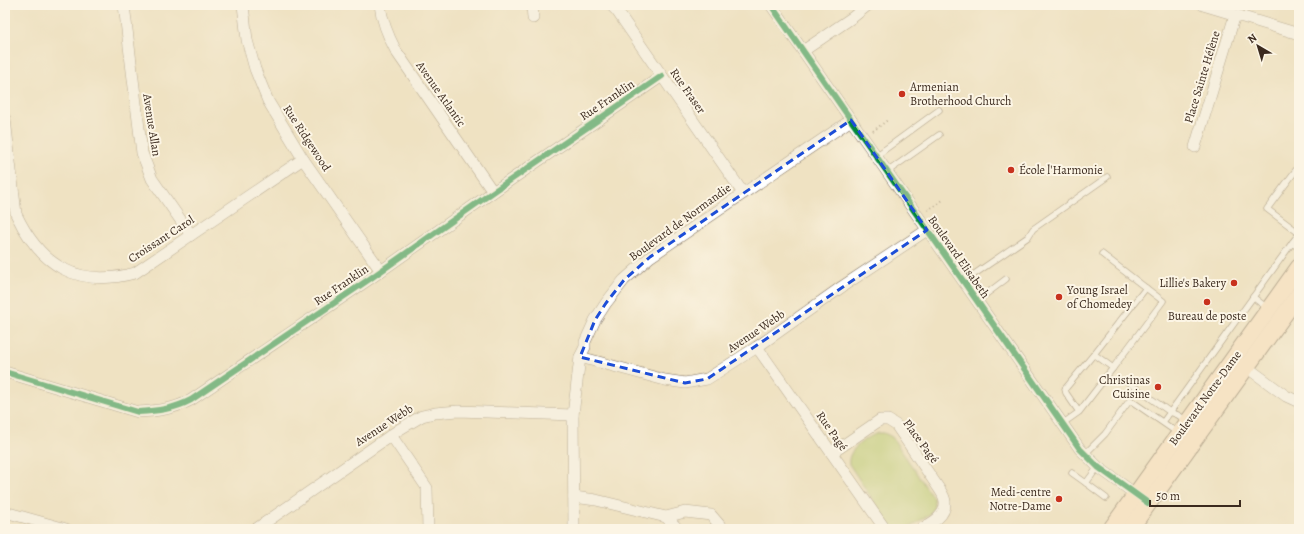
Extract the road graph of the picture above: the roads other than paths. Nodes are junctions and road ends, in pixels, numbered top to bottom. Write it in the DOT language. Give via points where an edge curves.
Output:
graph roads {
  1 [pos="124,5"];
  2 [pos="243,5"];
  3 [pos="380,5"];
  4 [pos="532,5"];
  5 [pos="611,5"];
  6 [pos="771,5"];
  7 [pos="868,5"];
  8 [pos="1203,5"];
  9 [pos="1235,15"];
  10 [pos="533,18"];
  11 [pos="1299,34"];
  12 [pos="802,50"];
  13 [pos="662,76"];
  14 [pos="939,110"];
  15 [pos="5,119"];
  16 [pos="851,120"];
  17 [pos="939,135"];
  18 [pos="1195,146"];
  19 [pos="876,156"];
  20 [pos="303,159"];
  21 [pos="1299,166"];
  22 [pos="887,172"];
  23 [pos="1107,177"];
  24 [pos="494,192"];
  25 [pos="743,193"];
  26 [pos="927,230"];
  27 [pos="1299,233"];
  28 [pos="191,236"];
  29 [pos="1292,243"];
  30 [pos="1299,248"];
  31 [pos="1102,254"];
  32 [pos="1299,267"];
  33 [pos="381,271"];
  34 [pos="1006,279"];
  35 [pos="963,282"];
  36 [pos="1146,288"];
  37 [pos="1299,294"];
  38 [pos="1253,297"];
  39 [pos="976,301"];
  40 [pos="1269,309"];
  41 [pos="757,347"];
  42 [pos="1094,354"];
  43 [pos="580,357"];
  44 [pos="1240,362"];
  45 [pos="1113,368"];
  46 [pos="5,372"];
  47 [pos="1129,383"];
  48 [pos="1299,402"];
  49 [pos="1079,412"];
  50 [pos="1170,412"];
  51 [pos="573,415"];
  52 [pos="1163,422"];
  53 [pos="1062,424"];
  54 [pos="1183,428"];
  55 [pos="391,434"];
  56 [pos="832,453"];
  57 [pos="1084,455"];
  58 [pos="1098,467"];
  59 [pos="1072,473"];
  60 [pos="1086,483"];
  61 [pos="574,497"];
  62 [pos="1106,498"];
  63 [pos="1142,499"];
  64 [pos="5,512"];
  65 [pos="666,517"];
  66 [pos="40,525"];
  67 [pos="66,529"];
  68 [pos="256,529"];
  69 [pos="428,529"];
  70 [pos="574,529"];
  71 [pos="678,529"];
  72 [pos="723,529"];
  73 [pos="885,529"];
  74 [pos="921,529"];
  75 [pos="1111,529"];
  76 [pos="1130,529"];
  1 -- 28 [label="street, Avenue Allan" via="142,153 152,179"];
  2 -- 20 [label="street, Rue Ridgewood" via="247,40 255,69 268,101"];
  3 -- 24 [label="street, Avenue Atlantic" via="387,32 396,51"];
  4 -- 10 [label="street"];
  5 -- 13 [label="street, Rue Fraser"];
  6 -- 12 [label="street, Boulevard Elisabeth"];
  7 -- 12 [label="street"];
  8 -- 9 [label="street"];
  9 -- 11 [label="street"];
  9 -- 18 [label="street, Place Sainte Hélène"];
  12 -- 16 [label="street, Boulevard Elisabeth"];
  13 -- 24 [label="street, Rue Franklin"];
  13 -- 25 [label="street, Rue Fraser"];
  14 -- 19 [label="lane"];
  15 -- 28 [label="street, Croissant Carol" via="16,214 35,246 59,266 74,274 89,277 122,276 135,273"];
  16 -- 19 [label="street, Boulevard Elisabeth"];
  16 -- 25 [label="street, Boulevard de Normandie"];
  17 -- 22 [label="lane"];
  19 -- 22 [label="street, Boulevard Elisabeth"];
  20 -- 28 [label="street, Croissant Carol"];
  20 -- 33 [label="street, Rue Ridgewood"];
  21 -- 27 [label="lane" via="1267,209"];
  22 -- 26 [label="street, Boulevard Elisabeth"];
  23 -- 35 [label="lane"];
  24 -- 33 [label="street, Rue Franklin"];
  25 -- 43 [label="street, Boulevard de Normandie" via="650,256 624,280 595,320"];
  26 -- 35 [label="street, Boulevard Elisabeth"];
  26 -- 41 [label="street, Avenue Webb"];
  27 -- 29 [label="lane"];
  29 -- 30 [label="lane"];
  29 -- 38 [label="lane"];
  31 -- 36 [label="lane"];
  32 -- 40 [label="street, Boulevard Notre-Dame"];
  33 -- 46 [label="street, Rue Franklin" via="178,407 138,412"];
  34 -- 39 [label="lane"];
  35 -- 39 [label="street, Boulevard Elisabeth"];
  36 -- 42 [label="lane"];
  36 -- 45 [label="lane" via="1164,301"];
  37 -- 44 [label="street, Boulevard Notre-Dame"];
  38 -- 40 [label="lane"];
  38 -- 50 [label="lane"];
  39 -- 53 [label="street, Boulevard Elisabeth"];
  40 -- 44 [label="street, Boulevard Notre-Dame"];
  41 -- 43 [label="street, Avenue Webb" via="707,379 685,383"];
  41 -- 56 [label="street, Rue Pagé"];
  42 -- 45 [label="lane"];
  42 -- 49 [label="lane" via="1065,389"];
  43 -- 51 [label="street, Boulevard de Normandie"];
  44 -- 48 [label="street" via="1286,396"];
  44 -- 54 [label="street, Boulevard Notre-Dame"];
  44 -- 63 [label="street, Boulevard Notre-Dame"];
  45 -- 49 [label="lane"];
  47 -- 50 [label="lane"];
  49 -- 53 [label="lane"];
  50 -- 52 [label="lane"];
  50 -- 54 [label="lane" via="1178,415"];
  51 -- 55 [label="street, Avenue Webb" via="458,411 435,413 422,416"];
  51 -- 61 [label="street, Boulevard de Normandie"];
  52 -- 54 [label="lane"];
  52 -- 57 [label="lane" via="1130,400 1105,434"];
  53 -- 57 [label="street, Boulevard Elisabeth"];
  54 -- 63 [label="street, Boulevard Notre-Dame"];
  55 -- 68 [label="street, Avenue Webb"];
  55 -- 69 [label="street" via="427,488"];
  56 -- 73 [label="street, Rue Pagé"];
  56 -- 74 [label="street, Place Pagé" via="880,420 888,420 896,425 945,501 939,518"];
  57 -- 58 [label="street, Boulevard Elisabeth"];
  58 -- 60 [label="lane"];
  58 -- 63 [label="street, Boulevard Elisabeth"];
  59 -- 60 [label="lane"];
  60 -- 62 [label="lane"];
  61 -- 65 [label="street"];
  61 -- 70 [label="street, Boulevard de Normandie"];
  63 -- 75 [label="street, Boulevard Notre-Dame"];
  63 -- 76 [label="street, Boulevard Notre-Dame"];
  64 -- 66 [label="street"];
  65 -- 71 [label="street"];
  65 -- 72 [label="street" via="685,512 711,515"];
  66 -- 67 [label="street"];
}
